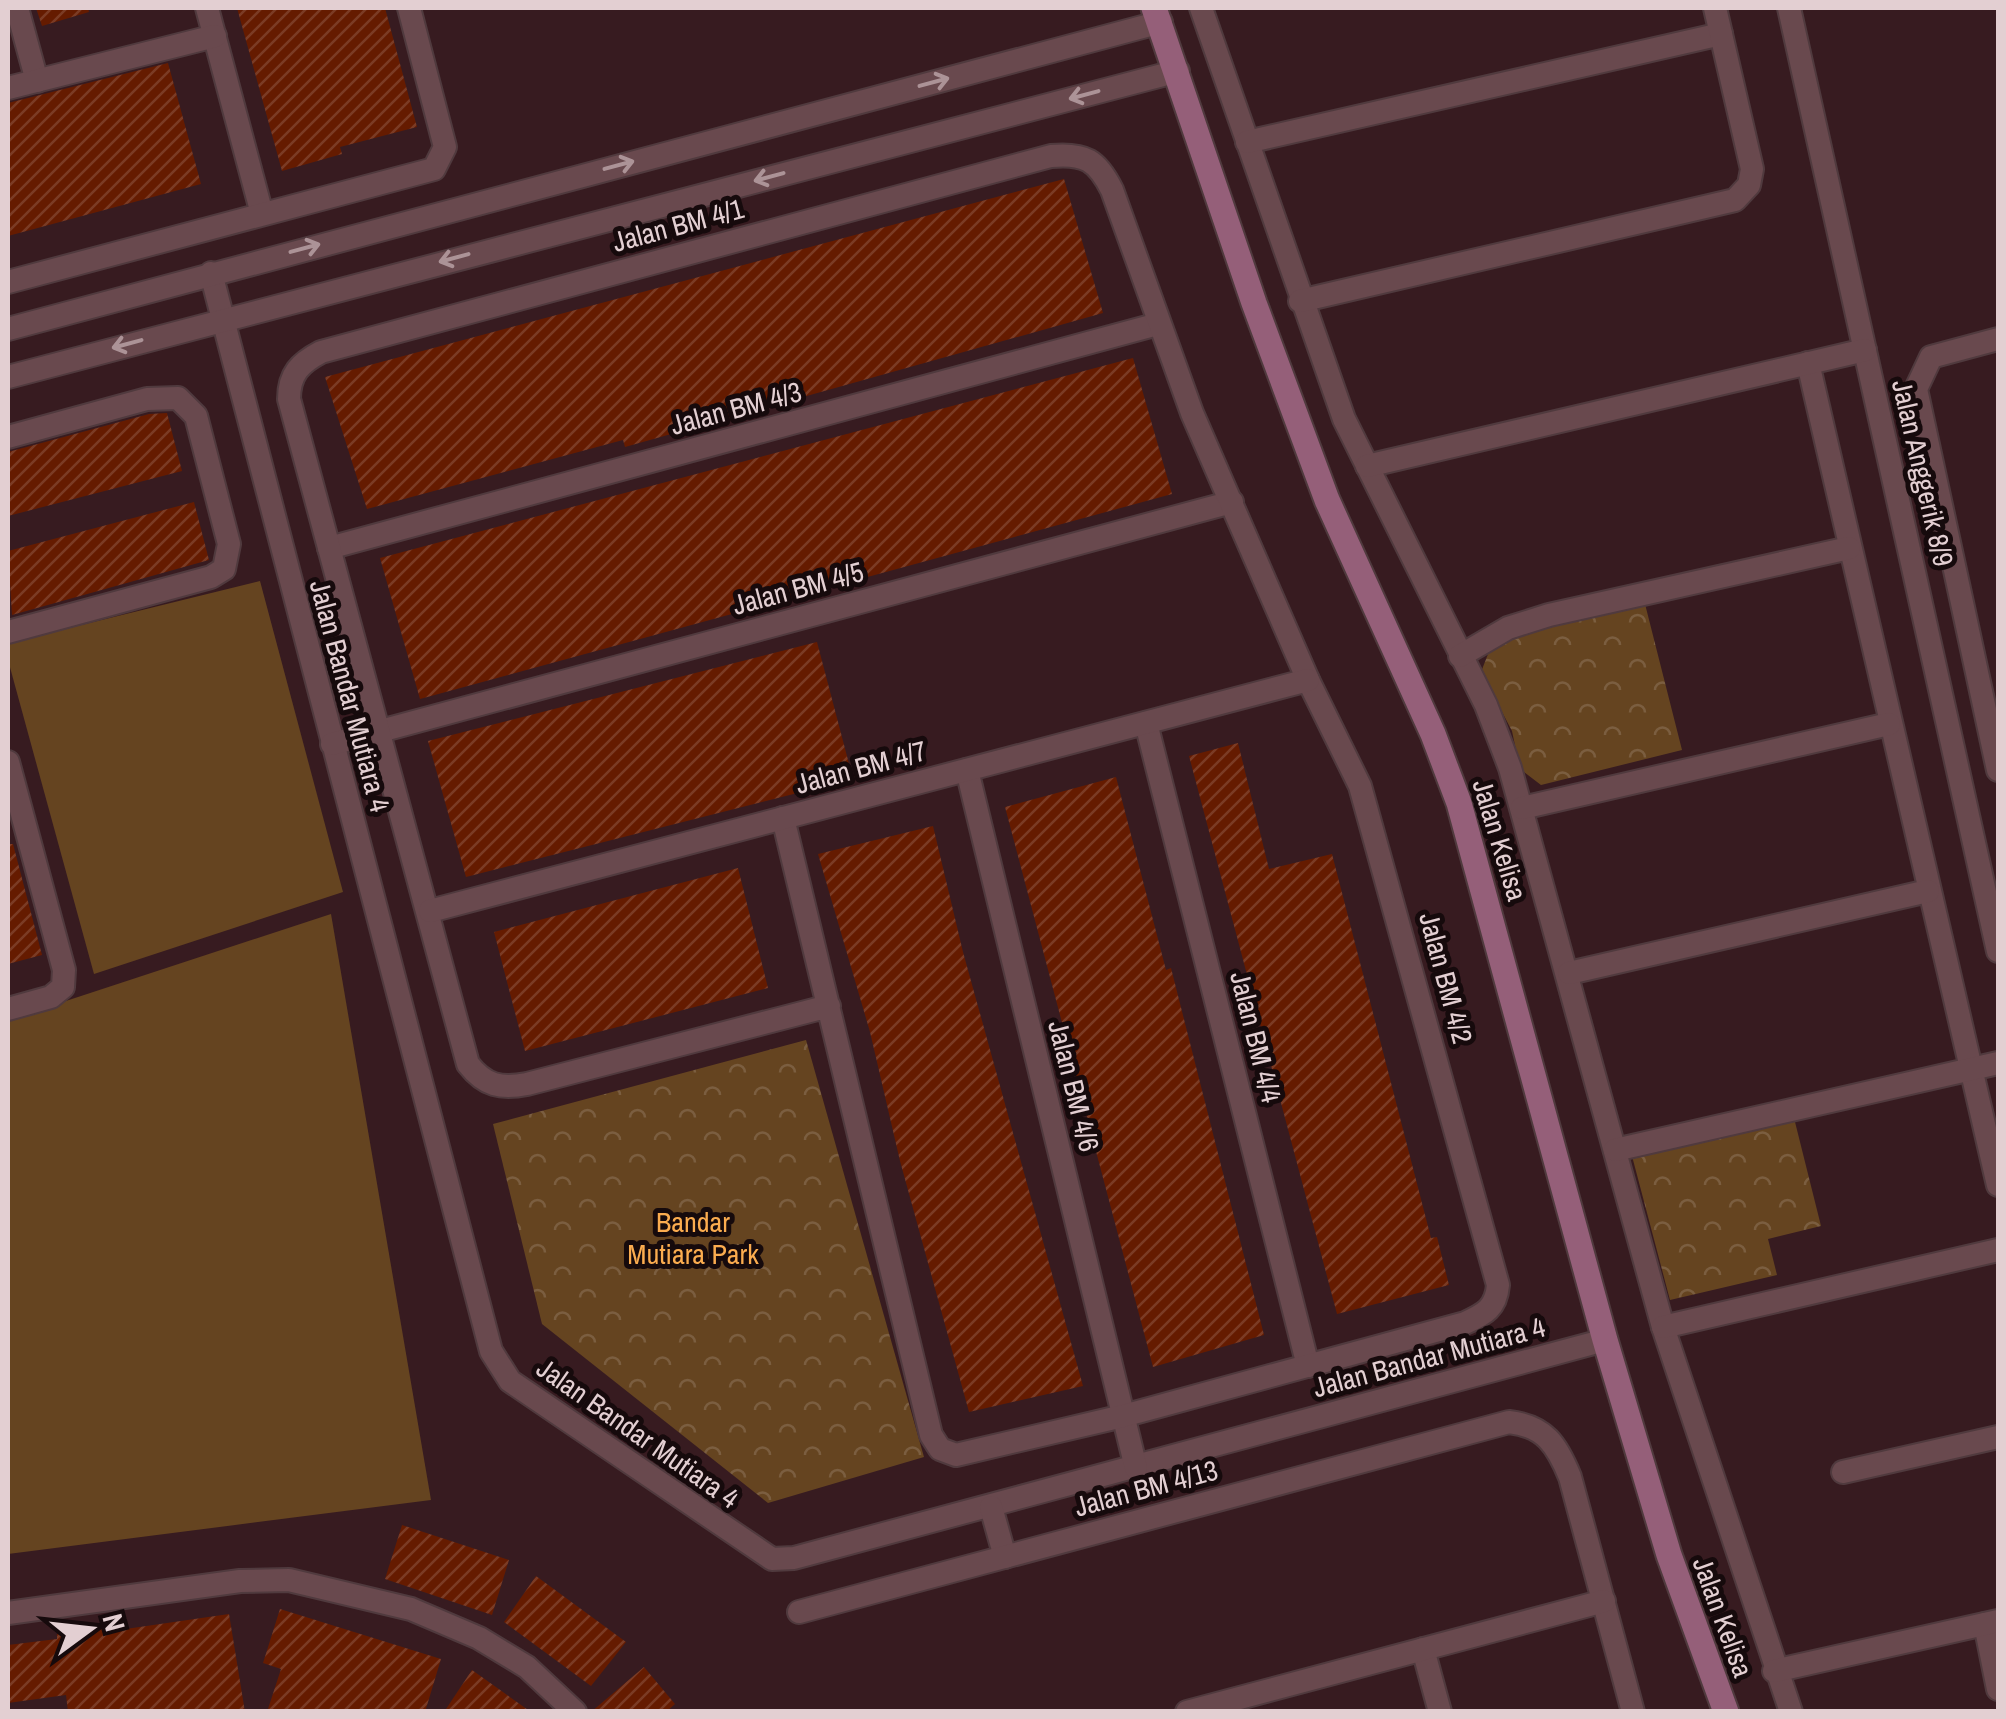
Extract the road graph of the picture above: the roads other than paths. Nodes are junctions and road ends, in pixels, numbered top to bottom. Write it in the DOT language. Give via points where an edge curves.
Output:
graph roads {
  1 [pos="17,8"];
  2 [pos="207,8"];
  3 [pos="409,8"];
  4 [pos="1201,8"];
  5 [pos="1715,8"];
  6 [pos="1788,8"];
  7 [pos="1158,15"];
  8 [pos="1721,34"];
  9 [pos="214,36"];
  10 [pos="1178,71"];
  11 [pos="37,81"];
  12 [pos="8,88"];
  13 [pos="1247,142"];
  14 [pos="1052,156"];
  15 [pos="262,214"];
  16 [pos="211,273"];
  17 [pos="8,282"];
  18 [pos="1300,302"];
  19 [pos="222,318"];
  20 [pos="1158,324"];
  21 [pos="8,329"];
  22 [pos="1998,339"];
  23 [pos="1864,350"];
  24 [pos="1808,362"];
  25 [pos="8,377"];
  26 [pos="8,437"];
  27 [pos="1367,466"];
  28 [pos="1232,502"];
  29 [pos="328,548"];
  30 [pos="1849,548"];
  31 [pos="8,632"];
  32 [pos="1460,656"];
  33 [pos="1308,680"];
  34 [pos="1146,723"];
  35 [pos="1890,724"];
  36 [pos="379,731"];
  37 [pos="332,744"];
  38 [pos="8,762"];
  39 [pos="967,770"];
  40 [pos="1998,770"];
  41 [pos="1522,808"];
  42 [pos="783,818"];
  43 [pos="1928,891"];
  44 [pos="1992,895"];
  45 [pos="430,911"];
  46 [pos="1998,952"];
  47 [pos="1568,972"];
  48 [pos="829,1006"];
  49 [pos="8,1010"];
  50 [pos="1998,1063"];
  51 [pos="1971,1069"];
  52 [pos="1615,1150"];
  53 [pos="1998,1185"];
  54 [pos="1998,1250"];
  55 [pos="1663,1327"];
  56 [pos="1605,1340"];
  57 [pos="1308,1366"];
  58 [pos="1123,1416"];
  59 [pos="1998,1437"];
  60 [pos="1136,1468"];
  61 [pos="1843,1472"];
  62 [pos="991,1507"];
  63 [pos="1005,1557"];
  64 [pos="1604,1602"];
  65 [pos="799,1612"];
  66 [pos="8,1613"];
  67 [pos="1991,1623"];
  68 [pos="1423,1649"];
  69 [pos="1774,1671"];
  70 [pos="1998,1689"];
  71 [pos="575,1712"];
  72 [pos="1186,1712"];
  73 [pos="1440,1712"];
  74 [pos="1634,1712"];
  75 [pos="1726,1712"];
  76 [pos="1791,1712"];
  1 -- 11 [label="street"];
  2 -- 9 [label="street"];
  3 -- 15 [label="street" via="445,147 434,169"];
  4 -- 13 [label="street"];
  5 -- 8 [label="street"];
  6 -- 23 [label="street, Jalan Anggerik 8/9"];
  7 -- 10 [label="main road, Jalan Kelisa"];
  16 -- 7 [label="street, one-way"];
  8 -- 13 [label="street"];
  8 -- 18 [label="street" via="1752,169 1749,185 1735,200"];
  9 -- 11 [label="street"];
  9 -- 15 [label="street"];
  10 -- 19 [label="street, one-way"];
  10 -- 56 [label="main road, Jalan Kelisa" via="1327,500 1459,803"];
  11 -- 12 [label="street"];
  13 -- 18 [label="street"];
  14 -- 20 [label="street, Jalan BM 4/2" via="1078,154 1102,169"];
  14 -- 29 [label="street, Jalan BM 4/1" via="321,352 300,364 289,399"];
  15 -- 17 [label="street"];
  16 -- 19 [label="street, Jalan Bandar Mutiara 4"];
  16 -- 21 [label="street"];
  18 -- 27 [label="street"];
  19 -- 25 [label="street, one-way"];
  19 -- 37 [label="street, Jalan Bandar Mutiara 4"];
  20 -- 28 [label="street, Jalan BM 4/2"];
  20 -- 29 [label="street, Jalan BM 4/3"];
  22 -- 40 [label="street" via="1931,357 1916,389"];
  23 -- 24 [label="street"];
  23 -- 44 [label="street, Jalan Anggerik 8/9"];
  24 -- 27 [label="street"];
  24 -- 30 [label="street"];
  26 -- 31 [label="street" via="147,399 178,398 196,416 229,544 224,569"];
  27 -- 32 [label="street"];
  28 -- 33 [label="street, Jalan BM 4/2"];
  28 -- 36 [label="street, Jalan BM 4/5"];
  29 -- 36 [label="street"];
  30 -- 32 [label="street" via="1549,615"];
  30 -- 35 [label="street"];
  32 -- 41 [label="street" via="1498,735"];
  33 -- 34 [label="street, Jalan BM 4/7"];
  33 -- 57 [label="street, Jalan BM 4/2" via="1352,766 1376,834 1498,1285 1486,1314"];
  34 -- 39 [label="street, Jalan BM 4/7"];
  34 -- 57 [label="street, Jalan BM 4/4"];
  35 -- 41 [label="street"];
  35 -- 43 [label="street"];
  36 -- 37 [label="street, Jalan BM 4/5"];
  36 -- 45 [label="street"];
  37 -- 62 [label="street, Jalan Bandar Mutiara 4" via="490,1351 503,1373 772,1560"];
  38 -- 49 [label="street" via="64,970 63,987 51,996"];
  39 -- 42 [label="street, Jalan BM 4/7"];
  39 -- 58 [label="street, Jalan BM 4/6"];
  41 -- 47 [label="street"];
  42 -- 45 [label="street, Jalan BM 4/7"];
  42 -- 48 [label="street"];
  43 -- 47 [label="street"];
  43 -- 51 [label="street"];
  44 -- 46 [label="street, Jalan Anggerik 8/9"];
  45 -- 48 [label="street" via="468,1064 505,1088"];
  47 -- 52 [label="street"];
  48 -- 58 [label="street" via="931,1435 940,1449 956,1455"];
  50 -- 51 [label="street"];
  51 -- 52 [label="street"];
  51 -- 53 [label="street"];
  52 -- 55 [label="street"];
  54 -- 55 [label="street"];
  55 -- 69 [label="street"];
  56 -- 60 [label="street, Jalan Bandar Mutiara 4"];
  56 -- 75 [label="main road, Jalan Kelisa" via="1669,1555"];
  57 -- 58 [label="street"];
  58 -- 60 [label="street, Jalan BM 4/6"];
  59 -- 61 [label="street"];
  60 -- 62 [label="street, Jalan Bandar Mutiara 4"];
  62 -- 63 [label="street"];
  63 -- 64 [label="street, Jalan BM 4/13" via="1509,1422 1543,1431 1560,1453"];
  63 -- 65 [label="street, Jalan BM 4/13"];
  64 -- 68 [label="street"];
  64 -- 74 [label="street"];
  66 -- 71 [label="street" via="240,1580 289,1580 410,1608 500,1648"];
  67 -- 69 [label="street"];
  67 -- 70 [label="street"];
  68 -- 72 [label="street"];
  68 -- 73 [label="street"];
  69 -- 76 [label="street"];
}
